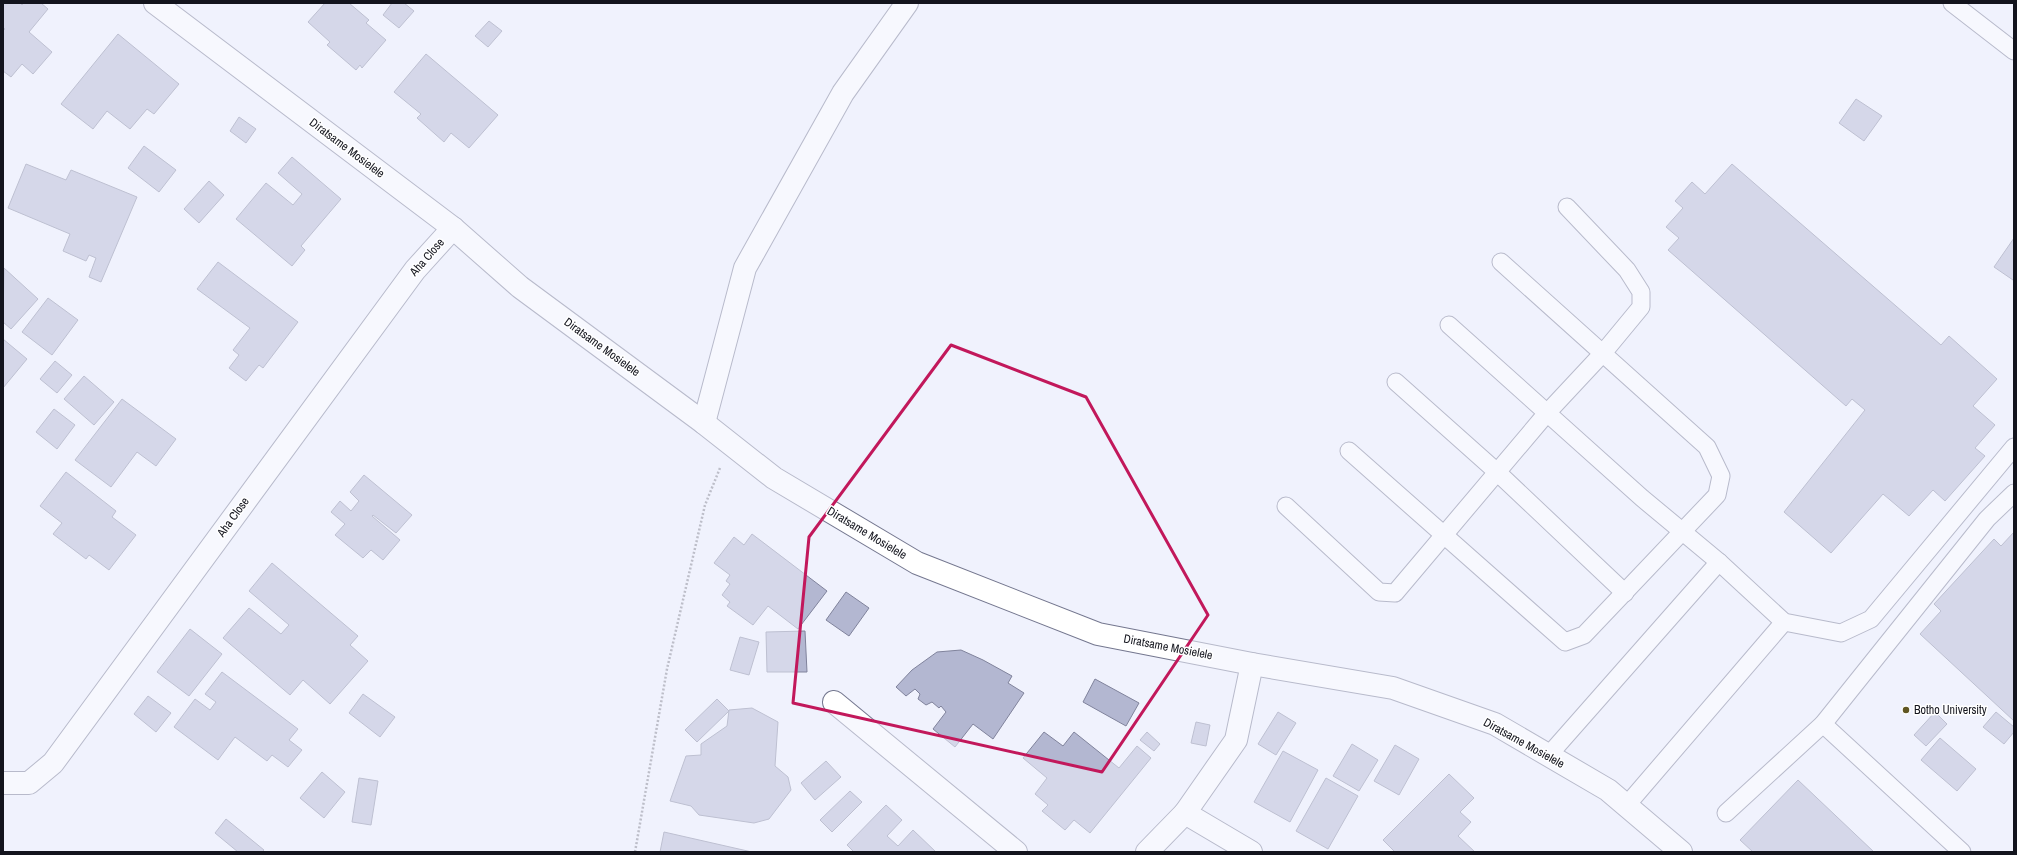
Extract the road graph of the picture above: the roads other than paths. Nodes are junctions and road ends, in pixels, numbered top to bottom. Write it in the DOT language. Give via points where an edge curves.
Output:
graph roads {
  1 [pos="155,3"];
  2 [pos="907,3"];
  3 [pos="1952,3"];
  4 [pos="2014,51"];
  5 [pos="1567,207"];
  6 [pos="453,228"];
  7 [pos="1501,262"];
  8 [pos="1449,325"];
  9 [pos="1603,353"];
  10 [pos="1396,382"];
  11 [pos="1547,413"];
  12 [pos="704,423"];
  13 [pos="2014,447"];
  14 [pos="1349,451"];
  15 [pos="1497,472"];
  16 [pos="2014,493"];
  17 [pos="1286,506"];
  18 [pos="1683,532"];
  19 [pos="1443,536"];
  20 [pos="1720,562"];
  21 [pos="1625,593"];
  22 [pos="1784,622"];
  23 [pos="1252,664"];
  24 [pos="834,702"];
  25 [pos="1823,724"];
  26 [pos="1548,756"];
  27 [pos="3,783"];
  28 [pos="1626,806"];
  29 [pos="1185,813"];
  30 [pos="1726,813"];
  31 [pos="1016,852"];
  32 [pos="1147,852"];
  33 [pos="1251,852"];
  34 [pos="1681,852"];
  35 [pos="1962,852"];
  1 -- 6 [label="street, Diratsame Mosielele"];
  2 -- 12 [label="street" via="843,93 746,268"];
  3 -- 4 [label="lane"];
  5 -- 9 [label="lane" via="1627,270 1641,292 1641,307"];
  6 -- 12 [label="street, Diratsame Mosielele" via="520,287"];
  6 -- 27 [label="street, Aha Close" via="415,270 53,763 29,783"];
  7 -- 9 [label="lane"];
  8 -- 11 [label="lane"];
  9 -- 11 [label="lane"];
  9 -- 18 [label="lane" via="1707,446 1720,476 1718,495"];
  10 -- 15 [label="lane"];
  11 -- 15 [label="lane"];
  11 -- 18 [label="lane"];
  12 -- 23 [label="street, Diratsame Mosielele" via="774,478 918,563 1098,634"];
  13 -- 22 [label="lane" via="1871,619 1841,633"];
  14 -- 19 [label="lane"];
  15 -- 19 [label="lane"];
  15 -- 21 [label="lane"];
  16 -- 25 [label="lane" via="1987,519"];
  17 -- 19 [label="lane" via="1379,592 1395,593"];
  18 -- 20 [label="lane"];
  18 -- 21 [label="lane"];
  19 -- 21 [label="lane" via="1565,642 1584,635"];
  20 -- 22 [label="lane"];
  20 -- 26 [label="lane"];
  22 -- 28 [label="lane"];
  23 -- 26 [label="street, Diratsame Mosielele" via="1393,688 1494,724"];
  23 -- 29 [label="street" via="1236,740"];
  24 -- 31 [label="street"];
  25 -- 30 [label="lane"];
  25 -- 35 [label="lane"];
  26 -- 28 [label="street, Diratsame Mosielele" via="1608,790"];
  28 -- 34 [label="street, Diratsame Mosielele"];
  29 -- 32 [label="street"];
  29 -- 33 [label="street"];
}
